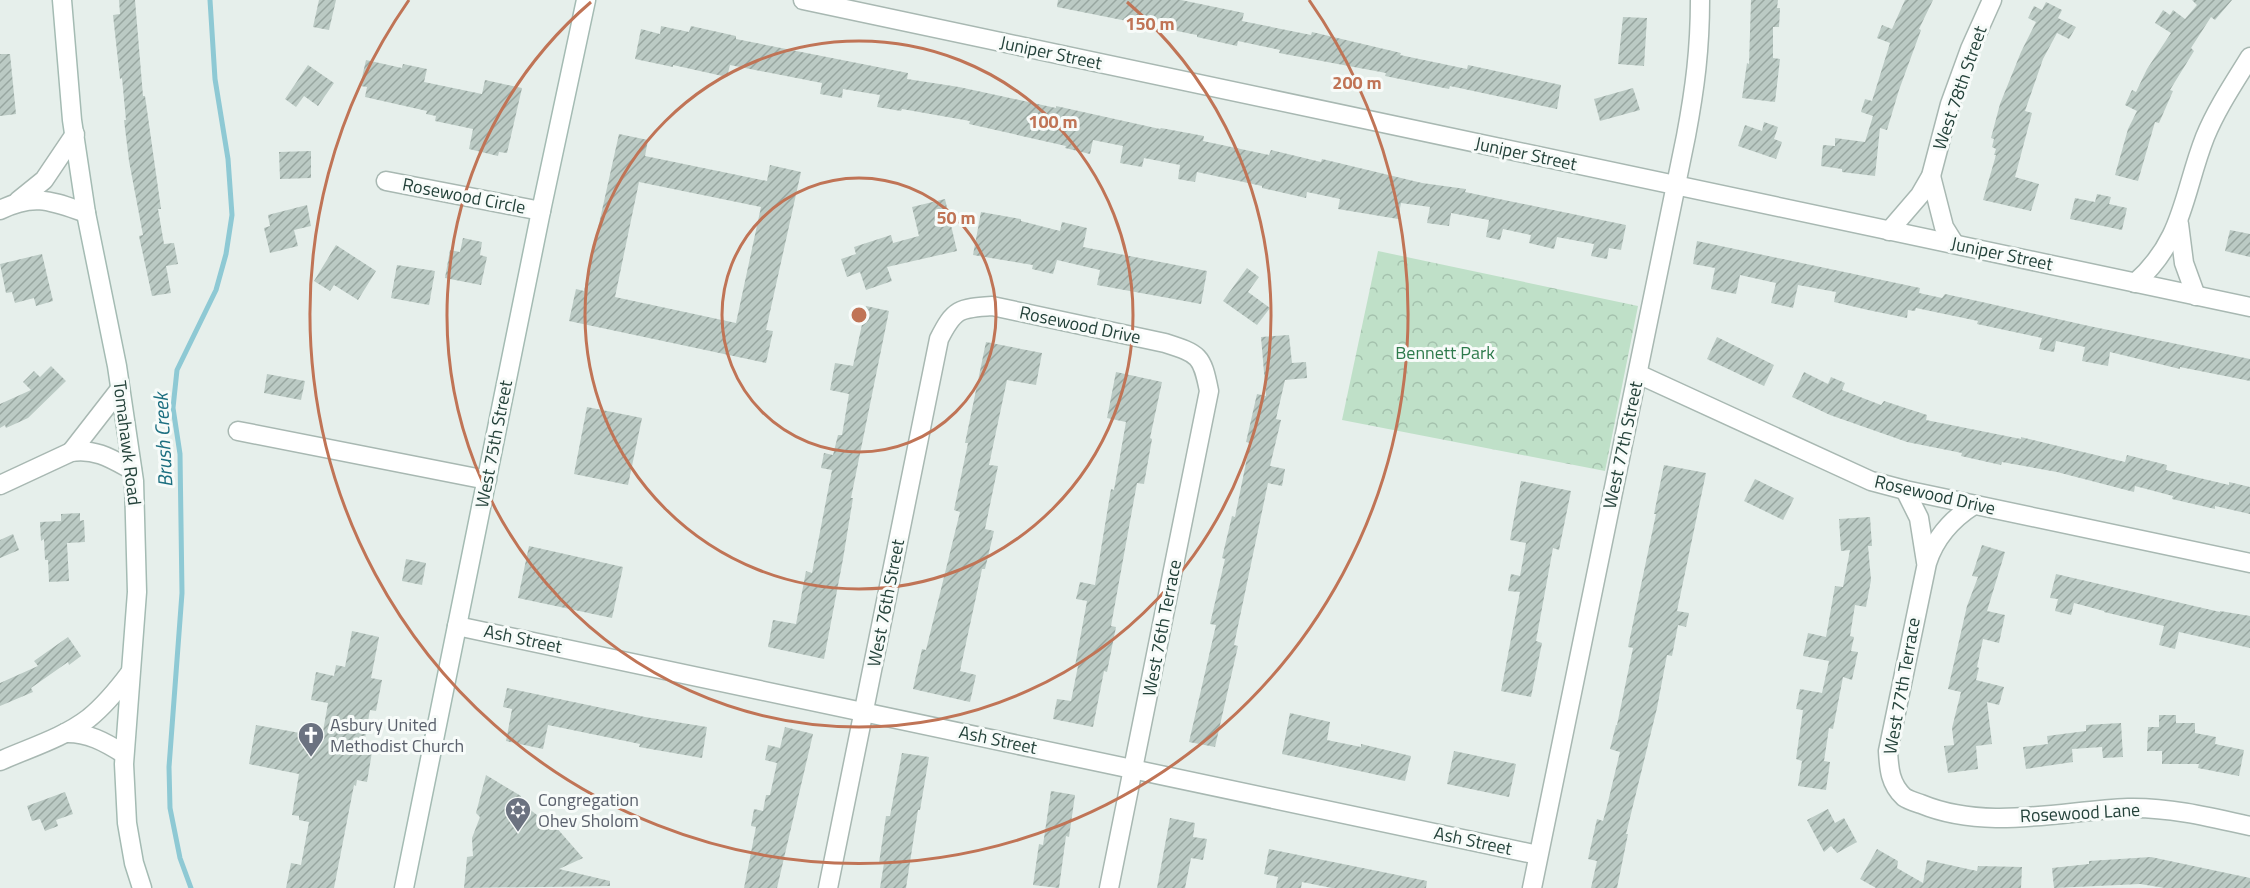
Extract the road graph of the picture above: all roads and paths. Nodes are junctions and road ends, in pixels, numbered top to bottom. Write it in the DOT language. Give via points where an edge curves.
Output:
graph roads {
  1 [pos="62,0"];
  2 [pos="586,0"];
  3 [pos="803,0"];
  4 [pos="1700,0"];
  5 [pos="1992,0"];
  6 [pos="2250,57"];
  7 [pos="75,134"];
  8 [pos="1931,176"];
  9 [pos="386,181"];
  10 [pos="1675,185"];
  11 [pos="18,201"];
  12 [pos="0,210"];
  13 [pos="541,211"];
  14 [pos="86,213"];
  15 [pos="2179,224"];
  16 [pos="1889,231"];
  17 [pos="1953,243"];
  18 [pos="2135,283"];
  19 [pos="2196,296"];
  20 [pos="2250,308"];
  21 [pos="948,319"];
  22 [pos="1205,368"];
  23 [pos="1638,374"];
  24 [pos="120,389"];
  25 [pos="238,431"];
  26 [pos="71,452"];
  27 [pos="132,470"];
  28 [pos="487,480"];
  29 [pos="0,485"];
  30 [pos="1905,490"];
  31 [pos="1974,505"];
  32 [pos="1927,563"];
  33 [pos="2250,563"];
  34 [pos="458,626"];
  35 [pos="130,673"];
  36 [pos="864,711"];
  37 [pos="65,733"];
  38 [pos="124,754"];
  39 [pos="0,761"];
  40 [pos="1133,769"];
  41 [pos="1911,800"];
  42 [pos="2250,826"];
  43 [pos="1539,855"];
  44 [pos="142,888"];
  45 [pos="404,888"];
  46 [pos="828,888"];
  47 [pos="1109,888"];
  48 [pos="1532,888"];
  1 -- 7 [label="street, Tomahawk Road"];
  2 -- 13 [label="street, West 75th Street"];
  3 -- 10 [label="street, Juniper Street"];
  4 -- 10 [label="street, West 77th Street" via="1696,86"];
  5 -- 8 [label="street, West 78th Street" via="1954,93"];
  6 -- 15 [label="street" via="2206,136"];
  7 -- 11 [label="street" via="44,180"];
  7 -- 14 [label="street, Tomahawk Road"];
  8 -- 16 [label="street, West 78th Street"];
  8 -- 17 [label="street, West 78th Street" via="1944,227"];
  9 -- 13 [label="street, Rosewood Circle"];
  10 -- 16 [label="street, Juniper Street"];
  10 -- 23 [label="street, West 77th Street"];
  11 -- 12 [label="street"];
  11 -- 14 [label="street" via="39,200"];
  13 -- 28 [label="street, West 75th Street"];
  14 -- 24 [label="street, Tomahawk Road"];
  15 -- 18 [label="street" via="2160,255"];
  15 -- 19 [label="street" via="2184,263"];
  16 -- 17 [label="street, Juniper Street"];
  17 -- 18 [label="street, Juniper Street"];
  18 -- 19 [label="street, Juniper Street"];
  19 -- 20 [label="street, Juniper Street"];
  21 -- 22 [label="street, Rosewood Drive" via="964,308 992,306 1165,343 1192,352"];
  21 -- 36 [label="street, West 76th Street" via="939,339"];
  22 -- 40 [label="street, West 76th Terrace" via="1209,391"];
  23 -- 30 [label="street, Rosewood Drive" via="1836,466"];
  23 -- 43 [label="street, West 77th Street"];
  24 -- 26 [label="street"];
  24 -- 27 [label="street, Tomahawk Road"];
  25 -- 28 [label="street"];
  26 -- 27 [label="street" via="97,452"];
  26 -- 29 [label="street"];
  27 -- 35 [label="street, Tomahawk Road" via="137,592"];
  28 -- 34 [label="street, West 75th Street"];
  30 -- 31 [label="street, Rosewood Drive"];
  30 -- 32 [label="street, West 77th Terrace" via="1919,518"];
  31 -- 32 [label="street, West 77th Terrace" via="1943,533"];
  31 -- 33 [label="street, Rosewood Drive"];
  32 -- 41 [label="street, West 77th Terrace" via="1888,751 1889,777"];
  34 -- 36 [label="street, Ash Street"];
  34 -- 45 [label="street, West 75th Street"];
  35 -- 37 [label="street" via="103,705"];
  35 -- 38 [label="street, Tomahawk Road"];
  36 -- 40 [label="street, Ash Street"];
  36 -- 46 [label="street, West 76th Street"];
  37 -- 38 [label="street" via="88,735"];
  37 -- 39 [label="street"];
  38 -- 44 [label="street, Tomahawk Road" via="127,823"];
  40 -- 43 [label="street, Ash Street"];
  40 -- 47 [label="street, West 76th Terrace"];
  41 -- 42 [label="street, Rosewood Lane" via="1941,813 1990,818 2129,808"];
  43 -- 48 [label="street, West 77th Street"];
}
